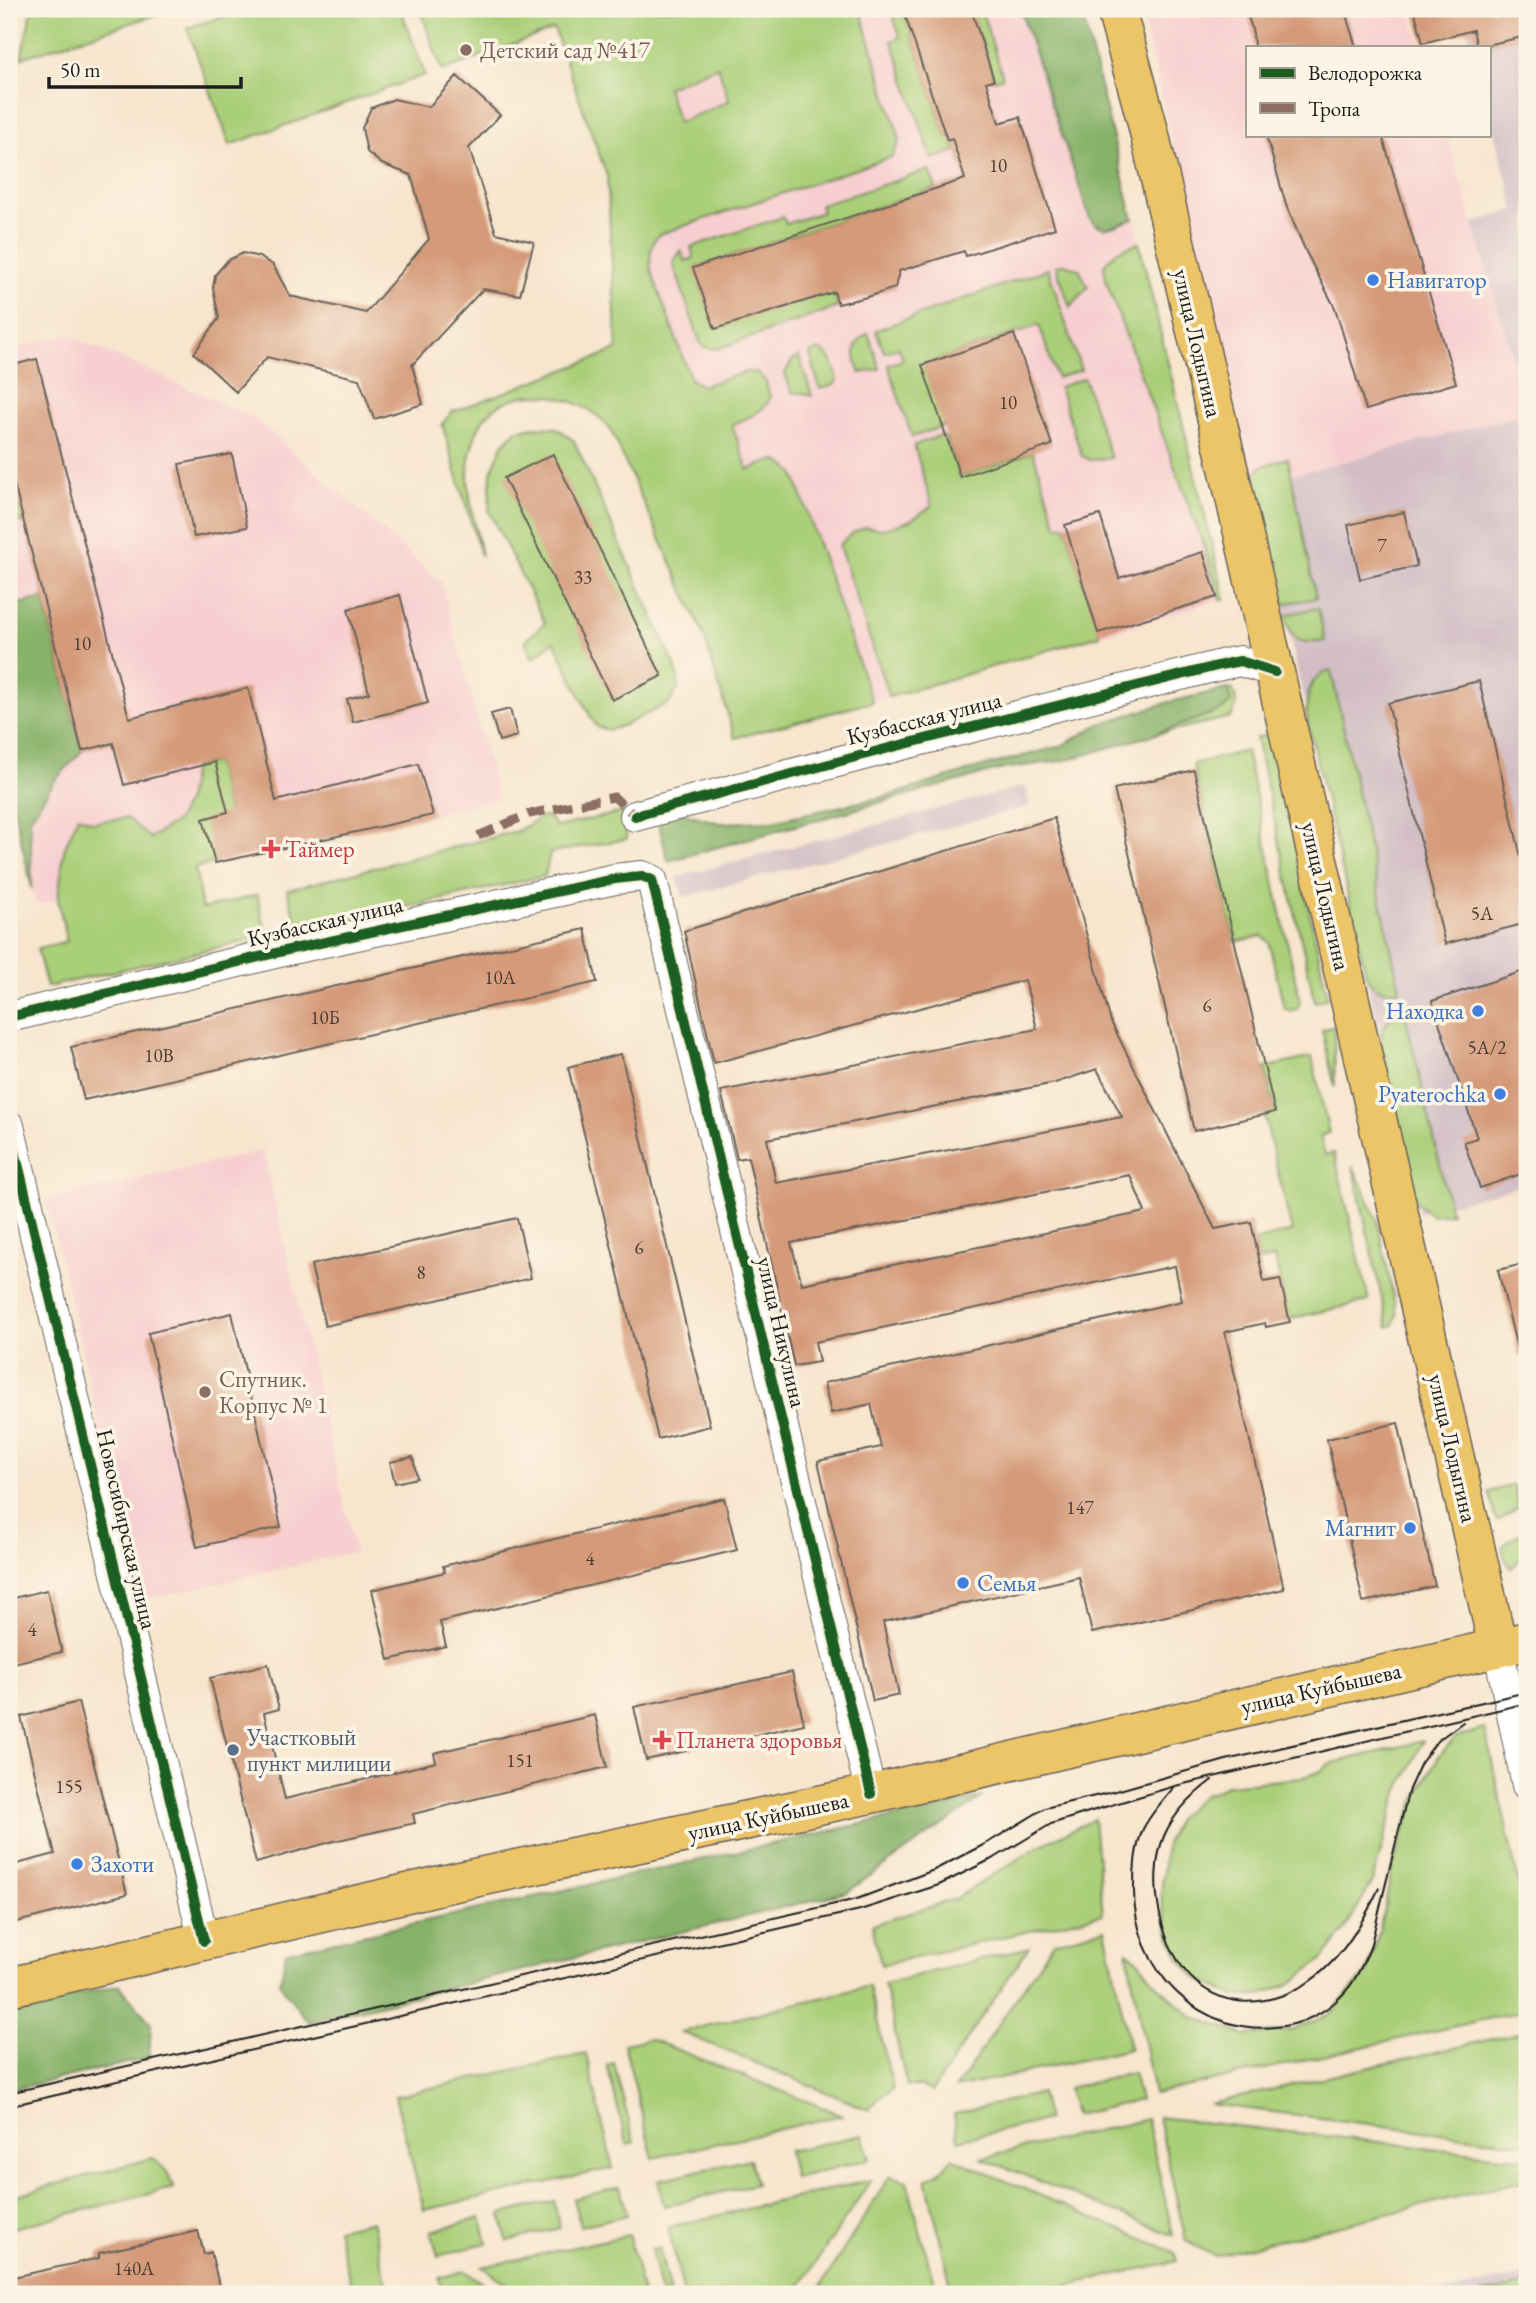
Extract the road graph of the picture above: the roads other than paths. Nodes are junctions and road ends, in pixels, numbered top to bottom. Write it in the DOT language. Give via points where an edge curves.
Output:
graph roads {
  1 [pos="1116,9"];
  2 [pos="1275,672"];
  3 [pos="635,816"];
  4 [pos="652,880"];
  5 [pos="9,1017"];
  6 [pos="9,1126"];
  7 [pos="1513,1644"];
  8 [pos="1527,1785"];
  9 [pos="871,1794"];
  10 [pos="204,1941"];
  11 [pos="9,1987"];
  1 -- 2 [label="main road, улица Лодыгина" via="1146,119"];
  2 -- 3 [label="street, Кузбасская улица" via="1240,661 1225,664"];
  2 -- 7 [label="main road, улица Лодыгина"];
  4 -- 5 [label="street, Кузбасская улица" via="642,876 561,891"];
  4 -- 9 [label="street, улица Никулина"];
  6 -- 10 [label="street, Новосибирская улица"];
  7 -- 8 [label="street, улица Лодыгина"];
  7 -- 9 [label="main road, улица Куйбышева"];
  9 -- 10 [label="main road, улица Куйбышева" via="441,1885"];
  10 -- 11 [label="main road, улица Куйбышева"];
}
